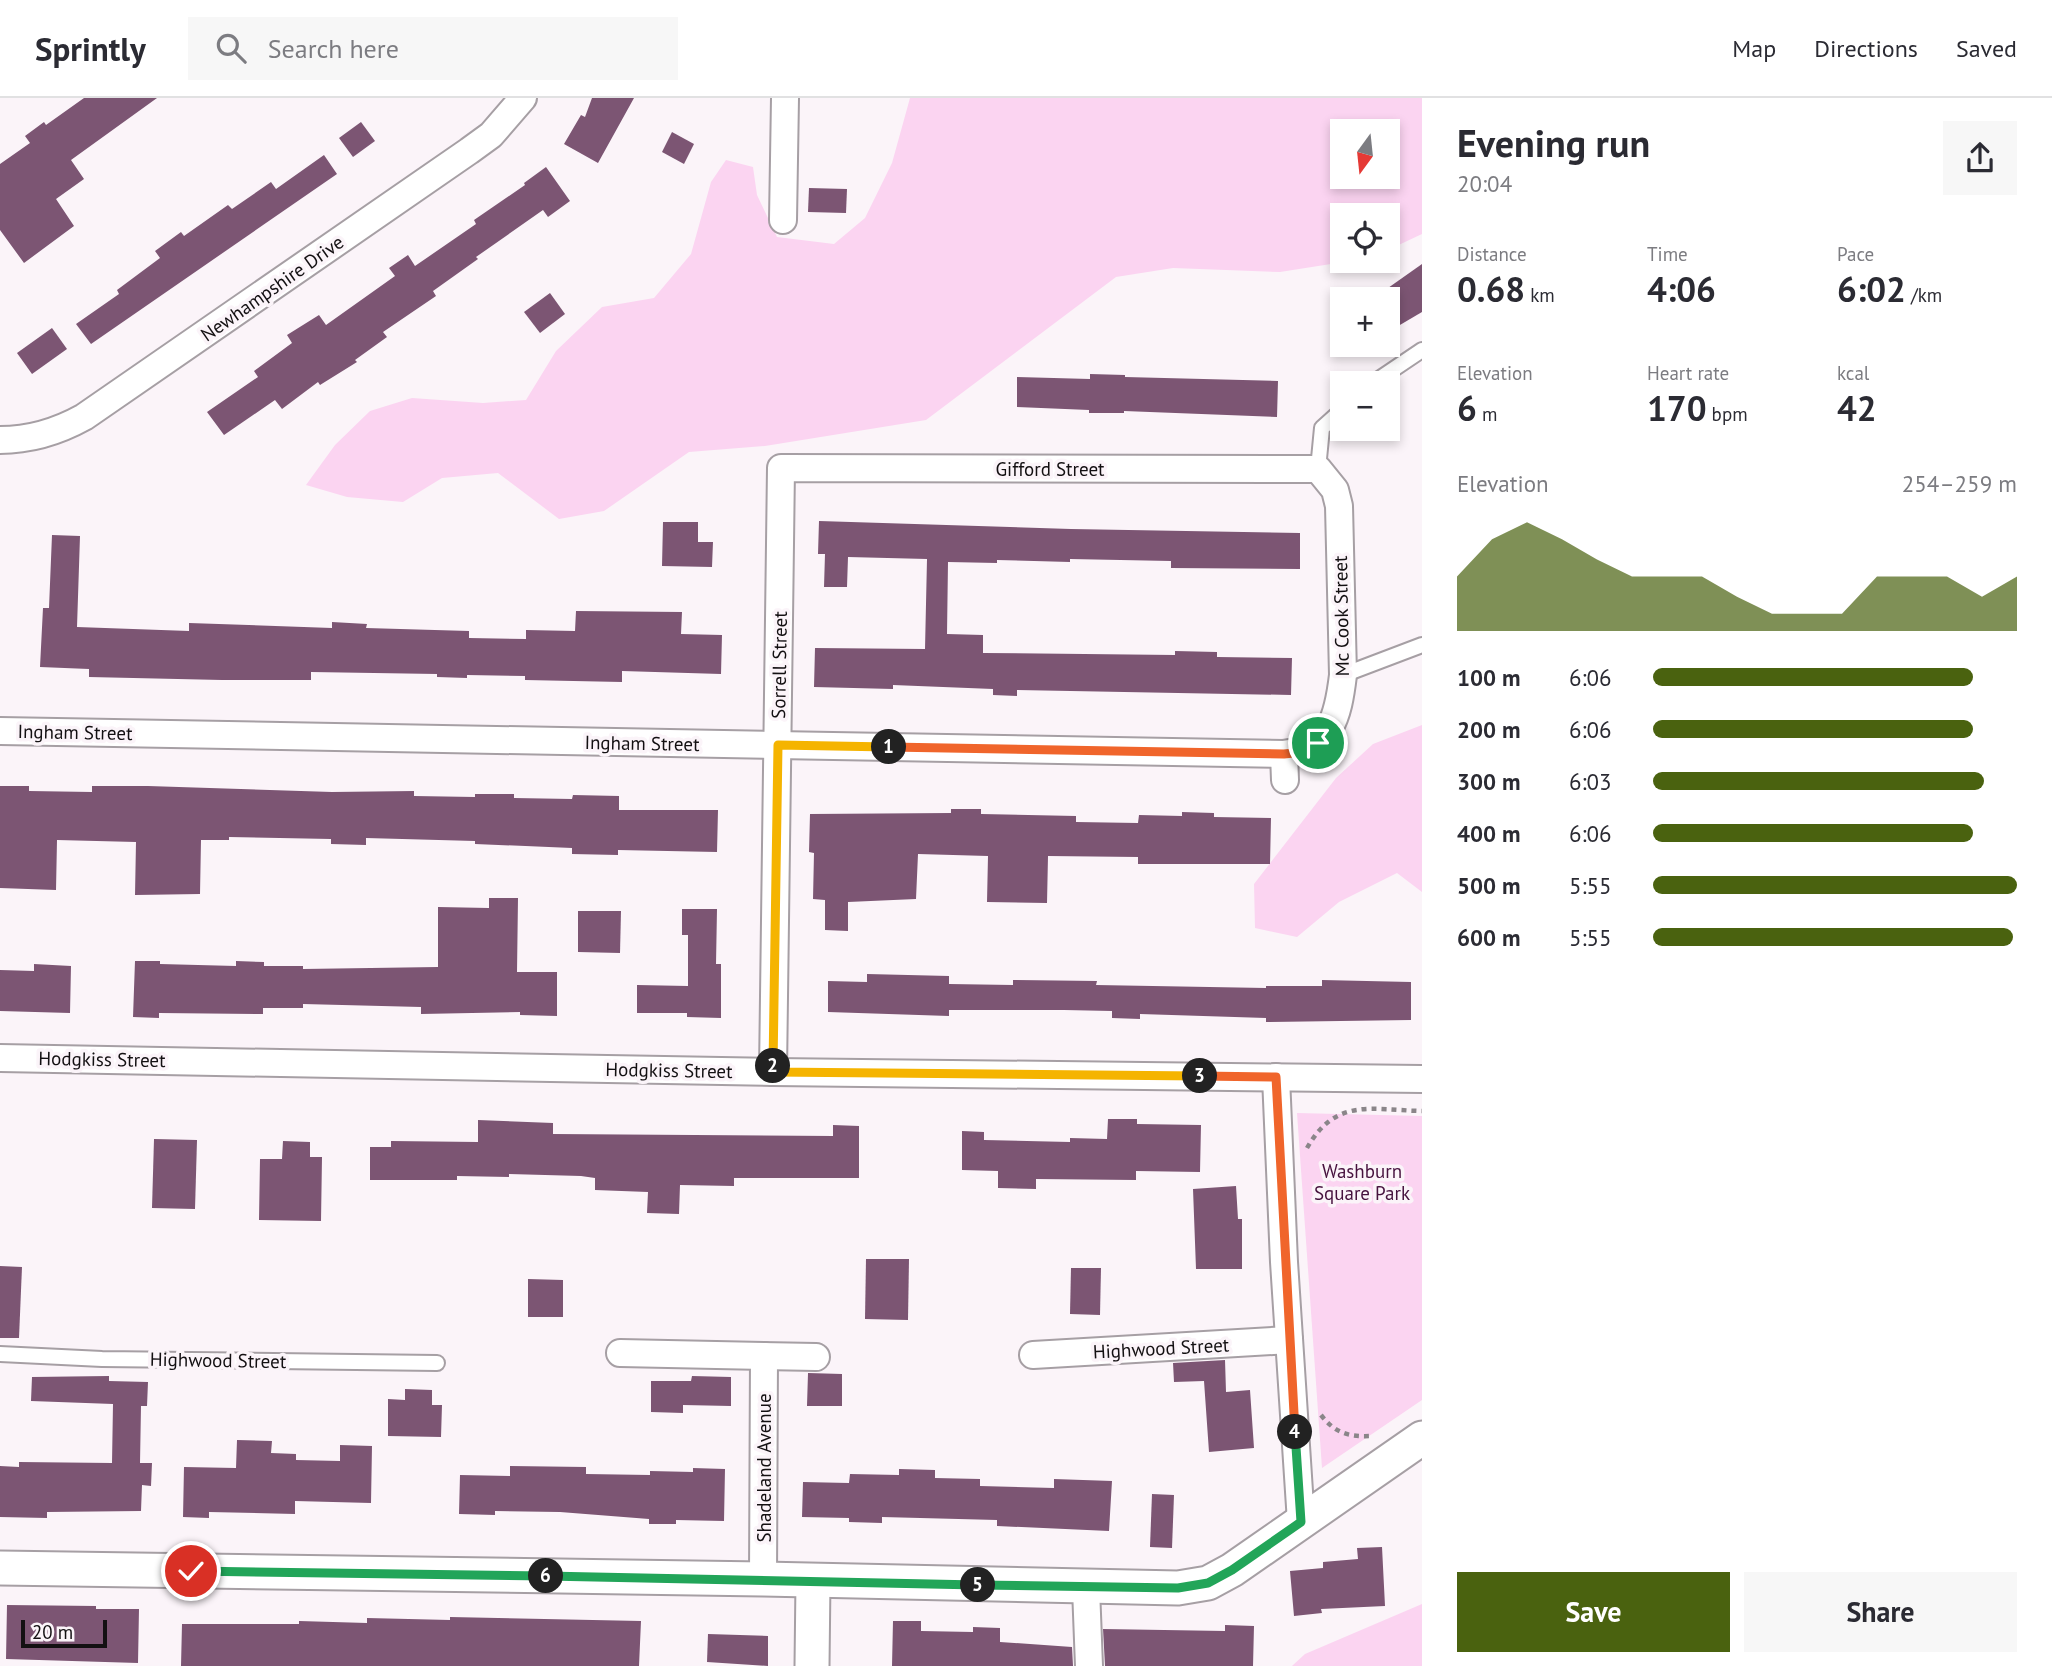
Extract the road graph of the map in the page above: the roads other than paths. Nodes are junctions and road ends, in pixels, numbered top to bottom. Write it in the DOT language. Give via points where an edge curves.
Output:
graph roads {
  1 [pos="523,98"];
  2 [pos="785,98"];
  3 [pos="783,220"];
  4 [pos="1422,350"];
  5 [pos="1391,371"];
  6 [pos="1330,421"];
  7 [pos="0,440"];
  8 [pos="781,468"];
  9 [pos="1318,469"];
  10 [pos="1422,645"];
  11 [pos="1343,675"];
  12 [pos="0,731"];
  13 [pos="778,745"];
  14 [pos="1285,767"];
  15 [pos="0,1058"];
  16 [pos="773,1072"];
  17 [pos="1276,1077"];
  18 [pos="1422,1079"];
  19 [pos="1289,1340"];
  20 [pos="620,1353"];
  21 [pos="0,1354"];
  22 [pos="1033,1355"];
  23 [pos="764,1356"];
  24 [pos="816,1357"];
  25 [pos="436,1363"];
  26 [pos="1422,1438"];
  27 [pos="1301,1522"];
  28 [pos="0,1568"];
  29 [pos="763,1579"];
  30 [pos="813,1581"];
  31 [pos="1086,1588"];
  32 [pos="812,1666"];
  33 [pos="1089,1666"];
  1 -- 7 [label="street, Newhampshire Drive" via="491,135 469,151 84,417 48,434"];
  2 -- 3 [label="street"];
  4 -- 5 [label="lane"];
  6 -- 9 [label="lane" via="1322,428"];
  8 -- 9 [label="street, Gifford Street"];
  8 -- 13 [label="street, Sorrell Street"];
  9 -- 11 [label="street, Mc Cook Street" via="1335,490 1339,506"];
  10 -- 11 [label="lane"];
  11 -- 14 [label="street, Mc Cook Street" via="1330,729"];
  12 -- 13 [label="street, Ingham Street"];
  13 -- 14 [label="street, Ingham Street"];
  13 -- 16 [label="street, Sorrell Street"];
  15 -- 16 [label="street, Hodgkiss Street"];
  16 -- 17 [label="street, Hodgkiss Street"];
  17 -- 18 [label="street, Hodgkiss Street"];
  17 -- 19 [label="street"];
  19 -- 22 [label="street, Highwood Street"];
  19 -- 27 [label="street"];
  20 -- 23 [label="street"];
  21 -- 25 [label="lane, Highwood Street"];
  23 -- 24 [label="street"];
  23 -- 29 [label="street, Shadeland Avenue"];
  26 -- 27 [label="street"];
  27 -- 31 [label="street" via="1208,1583 1178,1588"];
  28 -- 29 [label="street"];
  29 -- 30 [label="street"];
  30 -- 31 [label="street"];
  30 -- 32 [label="street"];
  31 -- 33 [label="street"];
}
